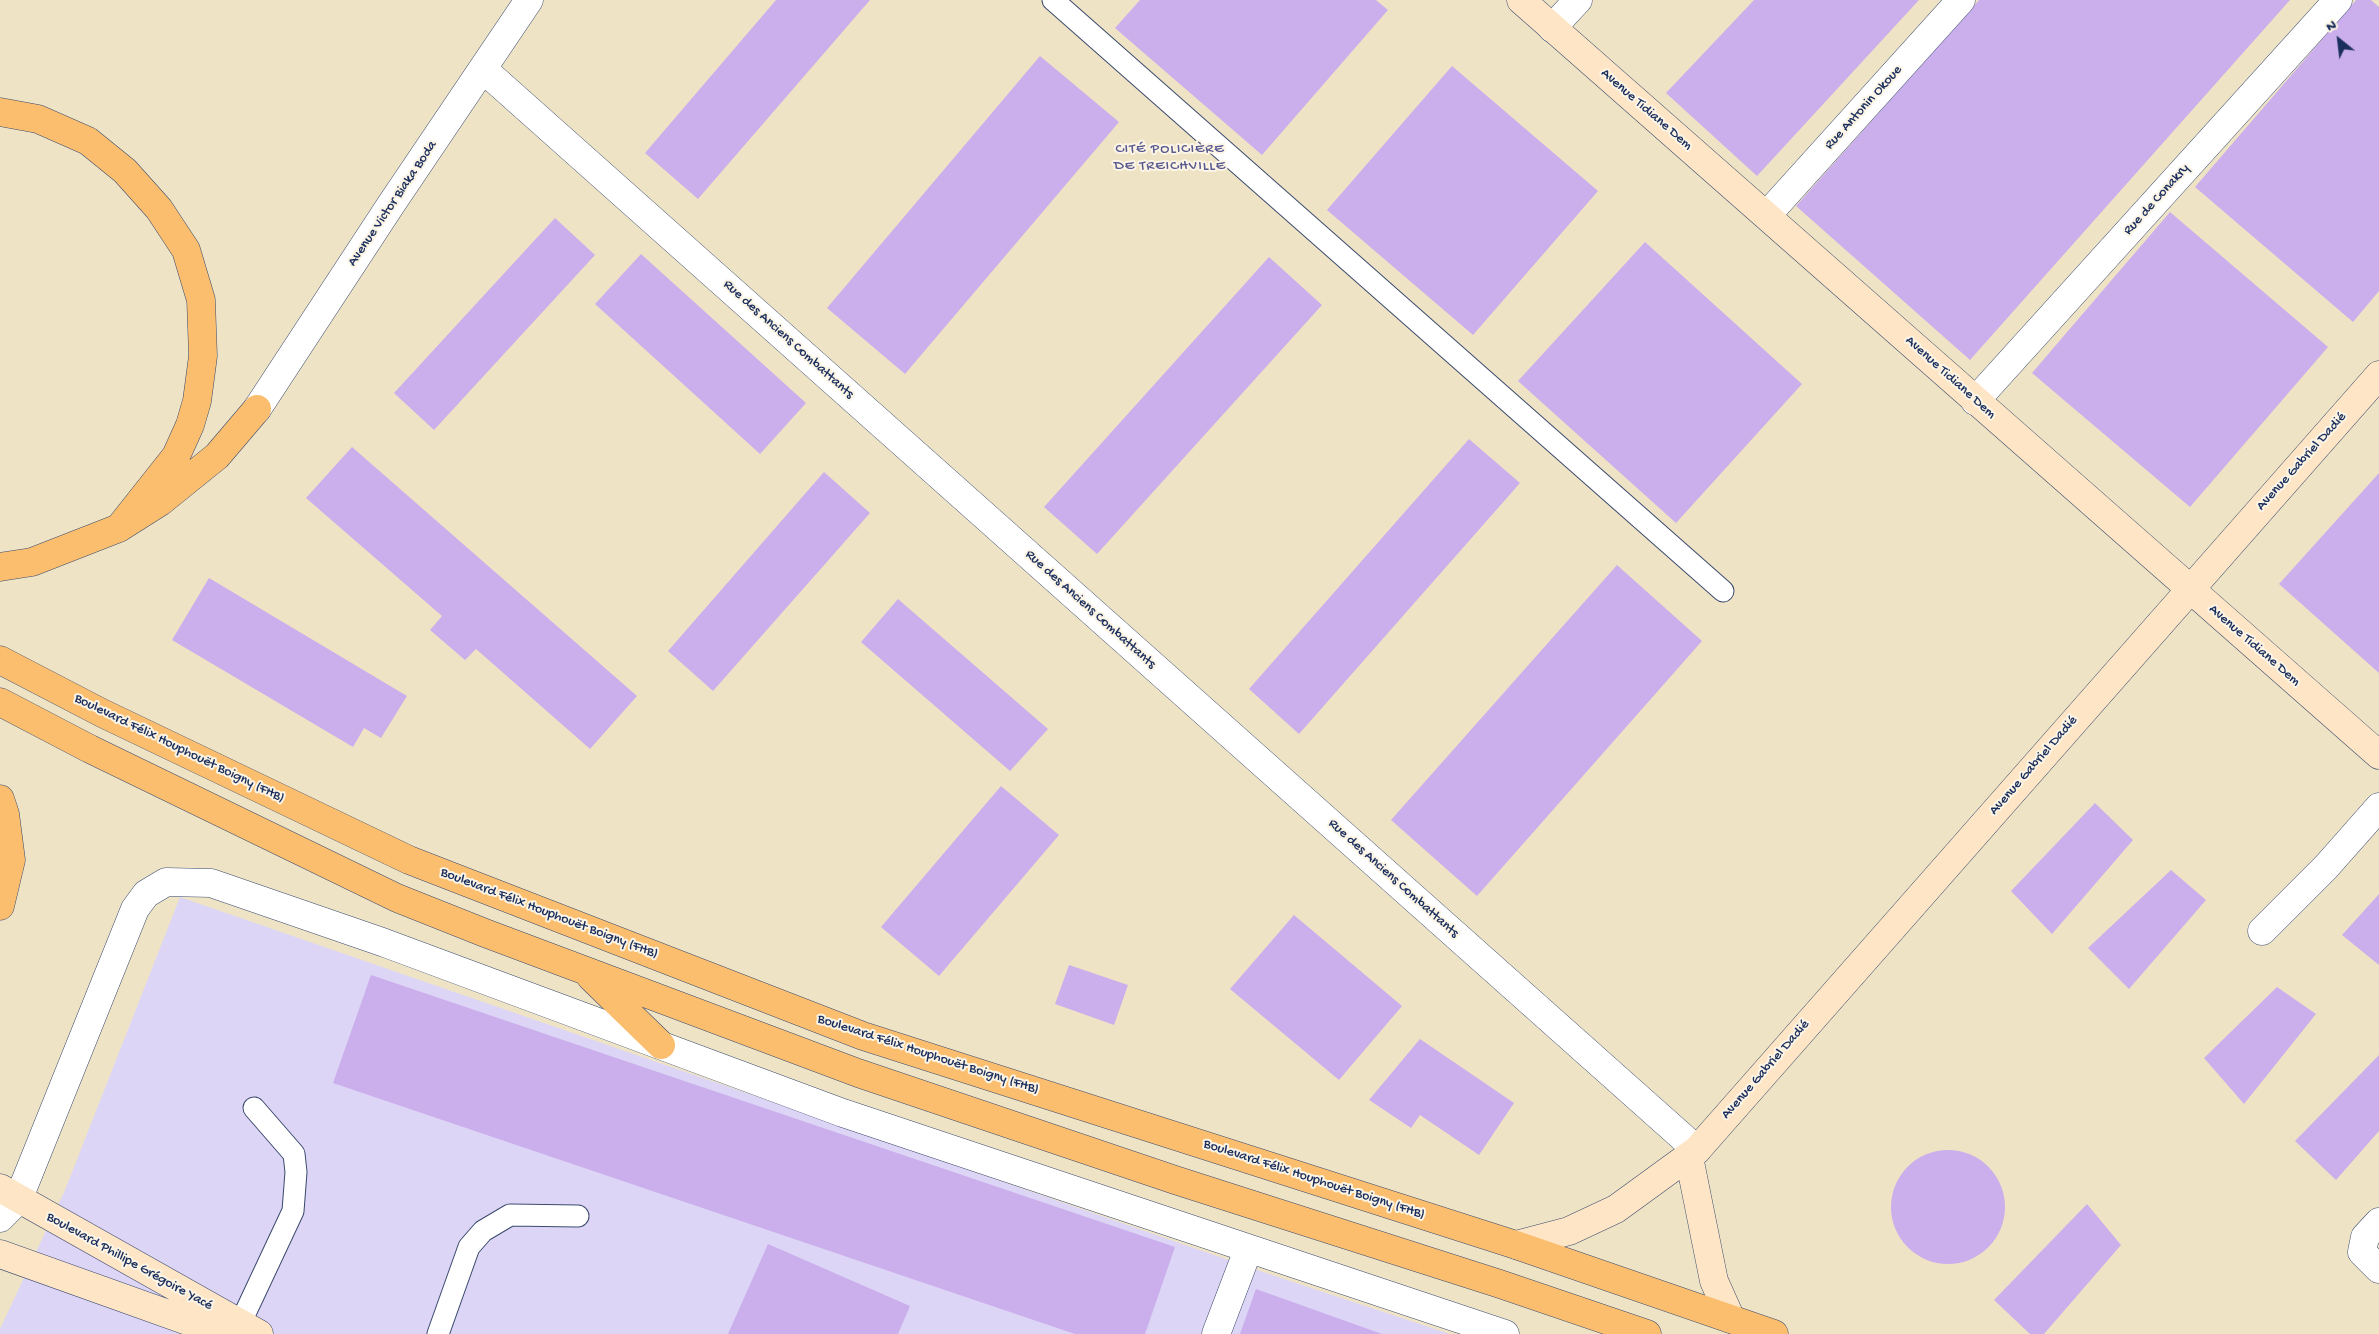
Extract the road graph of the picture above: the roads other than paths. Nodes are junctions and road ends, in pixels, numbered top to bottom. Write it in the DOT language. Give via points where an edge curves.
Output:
graph roads {
  1 [pos="529,0"];
  2 [pos="1054,0"];
  3 [pos="1521,0"];
  4 [pos="1578,0"];
  5 [pos="1961,0"];
  6 [pos="2338,0"];
  7 [pos="1552,28"];
  8 [pos="484,70"];
  9 [pos="0,112"];
  10 [pos="1766,215"];
  11 [pos="2379,375"];
  12 [pos="1975,401"];
  13 [pos="258,409"];
  14 [pos="120,528"];
  15 [pos="0,567"];
  16 [pos="2189,589"];
  17 [pos="1723,591"];
  18 [pos="0,660"];
  19 [pos="0,702"];
  20 [pos="2379,755"];
  21 [pos="0,799"];
  22 [pos="2379,807"];
  23 [pos="0,906"];
  24 [pos="2262,931"];
  25 [pos="582,969"];
  26 [pos="661,1045"];
  27 [pos="254,1108"];
  28 [pos="1693,1153"];
  29 [pos="6,1202"];
  30 [pos="578,1216"];
  31 [pos="2379,1222"];
  32 [pos="1516,1245"];
  33 [pos="1248,1250"];
  34 [pos="0,1254"];
  35 [pos="2379,1269"];
  36 [pos="1731,1319"];
  37 [pos="241,1331"];
  38 [pos="438,1334"];
  39 [pos="1216,1334"];
  40 [pos="1505,1334"];
  41 [pos="1647,1334"];
  42 [pos="1774,1334"];
  1 -- 8 [label="street, Avenue Victor Biaka Boda"];
  2 -- 17 [label="lane"];
  3 -- 7 [label="street, Avenue Tidiane Dem"];
  4 -- 7 [label="street"];
  5 -- 10 [label="street, Rue Antonin Okoue"];
  6 -- 12 [label="street, Rue de Conakry"];
  7 -- 10 [label="street, Avenue Tidiane Dem"];
  8 -- 13 [label="street, Avenue Victor Biaka Boda" via="390,206"];
  8 -- 28 [label="street, Rue des Anciens Combattants"];
  9 -- 14 [label="main road" via="38,119 88,141 125,171 159,209 186,250 201,300 204,356 198,401 190,425 176,456"];
  10 -- 12 [label="street, Avenue Tidiane Dem"];
  11 -- 16 [label="street, Avenue Gabriel Dadié"];
  12 -- 16 [label="street, Avenue Tidiane Dem"];
  13 -- 14 [label="main road" via="217,456 160,502"];
  14 -- 15 [label="main road" via="32,562"];
  16 -- 20 [label="street, Avenue Tidiane Dem"];
  16 -- 28 [label="street, Avenue Gabriel Dadié"];
  18 -- 32 [label="main road, Boulevard Félix Houphouët Boigny (FHB)" via="102,713 409,860 845,1029"];
  19 -- 25 [label="main road" via="397,898"];
  21 -- 23 [label="main road" via="5,814 10,860"];
  22 -- 24 [label="street" via="2326,868"];
  25 -- 26 [label="main road"];
  25 -- 41 [label="main road" via="858,1074"];
  26 -- 29 [label="street" via="211,883 166,882 146,894 135,910"];
  26 -- 33 [label="street" via="844,1113"];
  27 -- 37 [label="lane" via="294,1154 296,1172 292,1211"];
  28 -- 32 [label="street, Avenue Gabriel Dadié" via="1616,1209 1569,1231"];
  28 -- 36 [label="street" via="1714,1281"];
  29 -- 37 [label="street, Boulevard Phillipe Grégoire Yacé"];
  30 -- 38 [label="lane" via="510,1215 483,1231 469,1247"];
  31 -- 35 [label="street" via="2365,1237 2362,1252"];
  32 -- 36 [label="main road, Boulevard Félix Houphouët Boigny (FHB)"];
  33 -- 39 [label="street"];
  33 -- 40 [label="street"];
  34 -- 37 [label="street, Boulevard Phillipe Grégoire Yacé"];
  36 -- 42 [label="main road, Boulevard Félix Houphouët Boigny (FHB)"];
}
